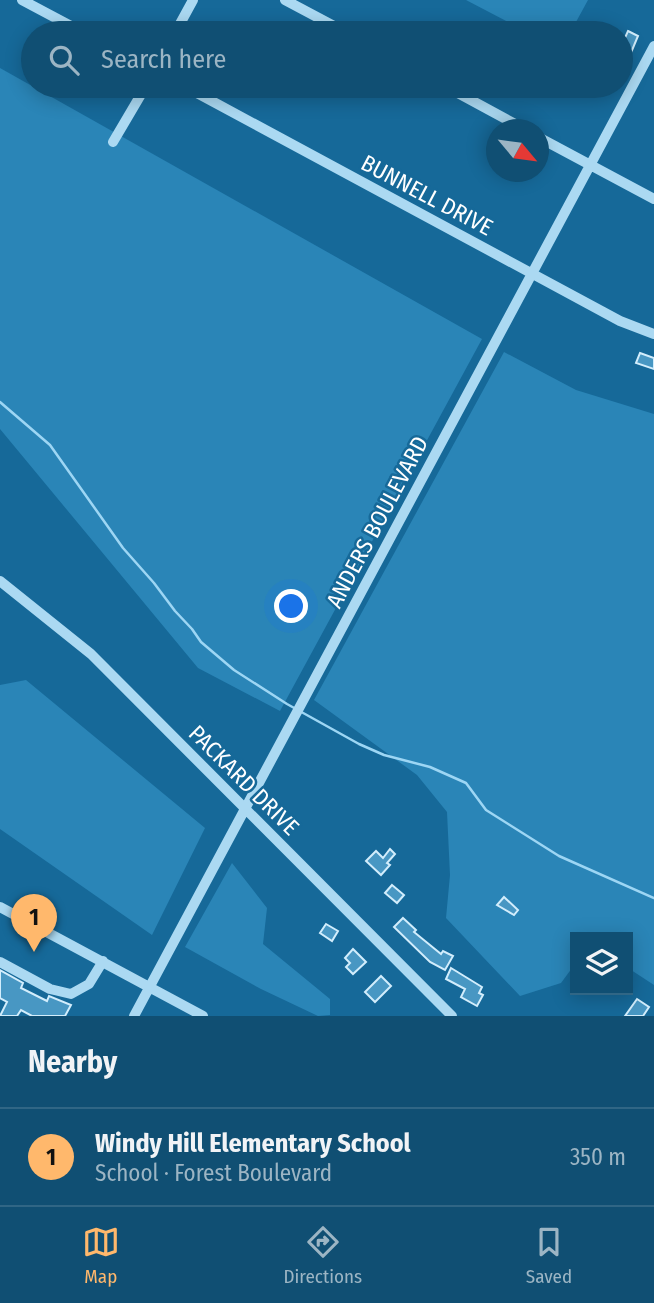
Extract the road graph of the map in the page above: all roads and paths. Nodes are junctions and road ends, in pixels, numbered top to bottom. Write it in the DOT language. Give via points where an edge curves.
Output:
graph roads {
  1 [pos="22,0"];
  2 [pos="193,0"];
  3 [pos="285,0"];
  4 [pos="61,21"];
  5 [pos="182,21"];
  6 [pos="324,21"];
  7 [pos="654,46"];
  8 [pos="633,85"];
  9 [pos="139,98"];
  10 [pos="206,98"];
  11 [pos="467,98"];
  12 [pos="626,98"];
  13 [pos="506,119"];
  14 [pos="113,142"];
  15 [pos="549,142"];
  16 [pos="590,164"];
  17 [pos="654,199"];
  18 [pos="532,274"];
  19 [pos="654,334"];
  20 [pos="0,581"];
  21 [pos="245,809"];
  22 [pos="0,907"];
  23 [pos="103,961"];
  24 [pos="0,962"];
  25 [pos="150,986"];
  26 [pos="134,1016"];
  27 [pos="203,1016"];
  28 [pos="452,1016"];
  1 -- 4 [label="street"];
  2 -- 5 [label="street"];
  3 -- 6 [label="street"];
  7 -- 8 [label="street, ANDERS BOULEVARD"];
  9 -- 14 [label="street"];
  10 -- 18 [label="street, BUNNELL DRIVE"];
  11 -- 13 [label="street"];
  12 -- 16 [label="street, ANDERS BOULEVARD"];
  15 -- 16 [label="street"];
  16 -- 17 [label="street"];
  16 -- 18 [label="street, ANDERS BOULEVARD"];
  18 -- 19 [label="street, BUNNELL DRIVE"];
  18 -- 21 [label="street, ANDERS BOULEVARD"];
  20 -- 21 [label="street, PACKARD DRIVE" via="91,654"];
  21 -- 25 [label="street, ANDERS BOULEVARD"];
  21 -- 28 [label="street, PACKARD DRIVE"];
  22 -- 23 [label="street"];
  23 -- 24 [label="street" via="89,984 71,994 50,989"];
  23 -- 25 [label="street"];
  25 -- 26 [label="street, ANDERS BOULEVARD"];
  25 -- 27 [label="street"];
}
